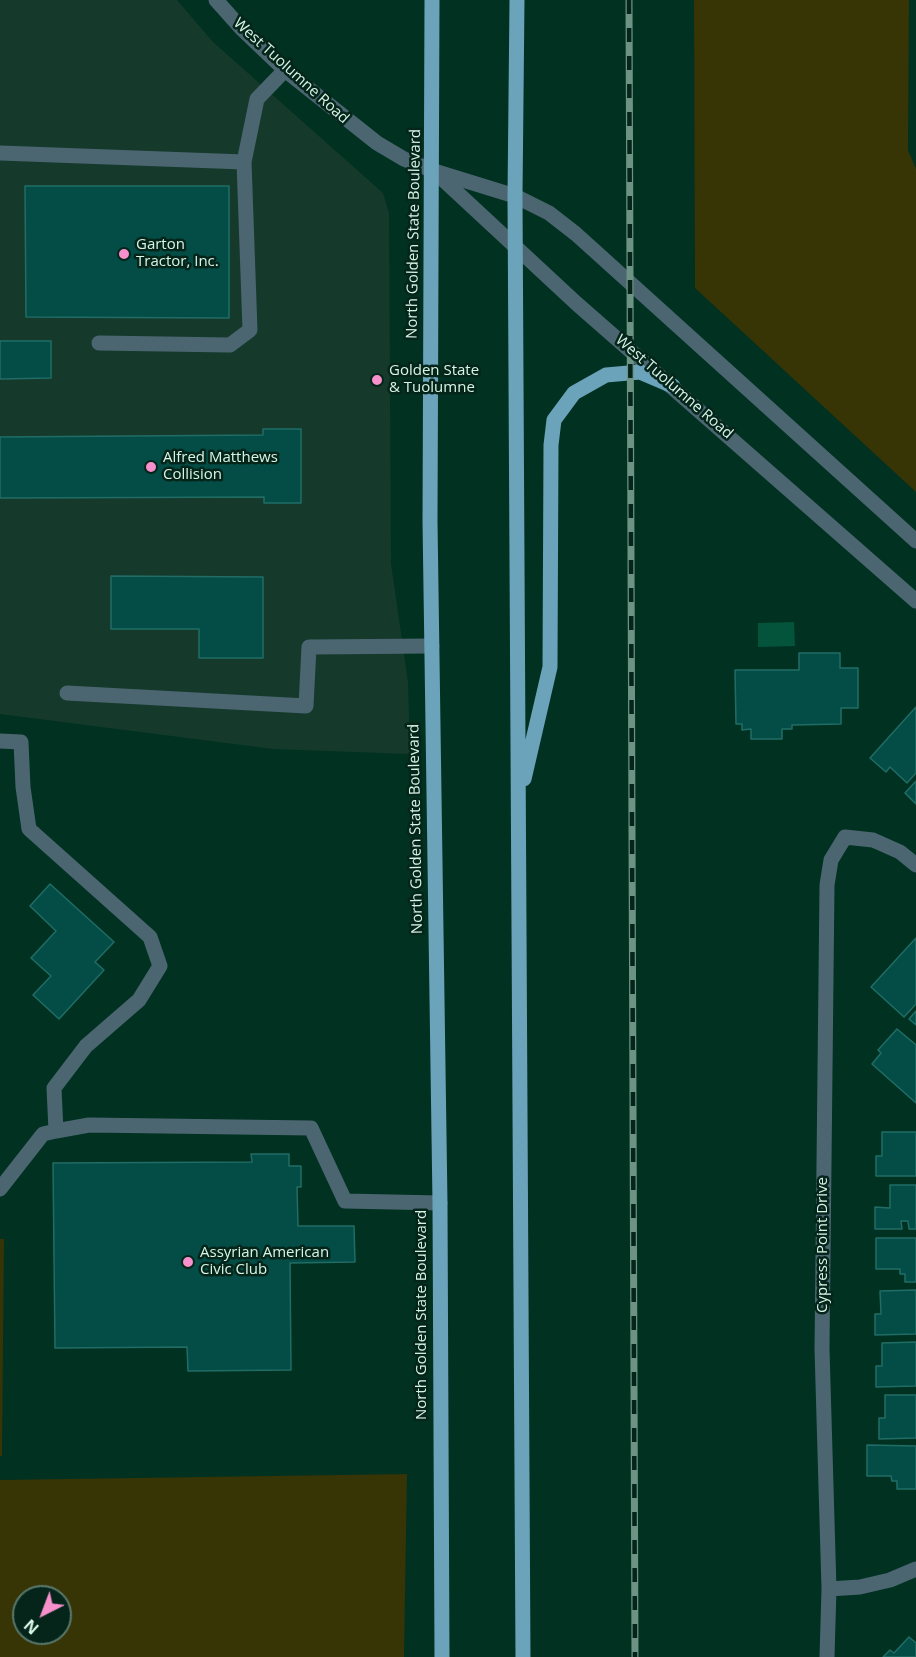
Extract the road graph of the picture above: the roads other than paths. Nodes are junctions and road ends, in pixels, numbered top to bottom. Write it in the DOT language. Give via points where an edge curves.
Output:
graph roads {
  1 [pos="216,0"];
  2 [pos="432,0"];
  3 [pos="517,0"];
  4 [pos="285,69"];
  5 [pos="0,153"];
  6 [pos="244,162"];
  7 [pos="434,171"];
  8 [pos="515,195"];
  9 [pos="515,247"];
  10 [pos="99,343"];
  11 [pos="673,386"];
  12 [pos="916,541"];
  13 [pos="916,601"];
  14 [pos="432,646"];
  15 [pos="67,693"];
  16 [pos="0,741"];
  17 [pos="518,805"];
  18 [pos="916,865"];
  19 [pos="56,1131"];
  20 [pos="0,1189"];
  21 [pos="440,1203"];
  22 [pos="916,1569"];
  23 [pos="829,1589"];
  24 [pos="442,1657"];
  25 [pos="523,1657"];
  26 [pos="827,1657"];
  1 -- 4 [label="street, West Tuolumne Road"];
  2 -- 7 [label="main road, North Golden State Boulevard"];
  3 -- 8 [label="main road"];
  4 -- 6 [label="street" via="257,99"];
  4 -- 7 [label="street, West Tuolumne Road" via="377,143"];
  5 -- 6 [label="street"];
  6 -- 10 [label="street" via="250,330 230,345"];
  7 -- 8 [label="street, West Tuolumne Road"];
  7 -- 9 [label="street, West Tuolumne Road"];
  7 -- 14 [label="main road, North Golden State Boulevard" via="430,392"];
  8 -- 9 [label="main road"];
  8 -- 12 [label="street, West Tuolumne Road" via="549,213 576,234"];
  9 -- 11 [label="street, West Tuolumne Road"];
  9 -- 17 [label="main road"];
  11 -- 13 [label="street, West Tuolumne Road"];
  11 -- 17 [label="main road" via="640,372 606,375 574,393 554,420 550,667"];
  14 -- 15 [label="street" via="309,647 306,706"];
  14 -- 21 [label="main road, North Golden State Boulevard"];
  16 -- 19 [label="street" via="21,742 29,829 150,937 160,966 139,1000 86,1046 54,1088"];
  17 -- 25 [label="main road"];
  18 -- 23 [label="street, Cypress Point Drive" via="900,852 873,840 845,837 831,860 826,885 822,1349"];
  19 -- 20 [label="street" via="44,1134"];
  19 -- 21 [label="street" via="89,1125 312,1128 345,1201"];
  21 -- 24 [label="main road, North Golden State Boulevard"];
  22 -- 23 [label="street" via="860,1587"];
  23 -- 26 [label="street, Cypress Point Drive"];
}
